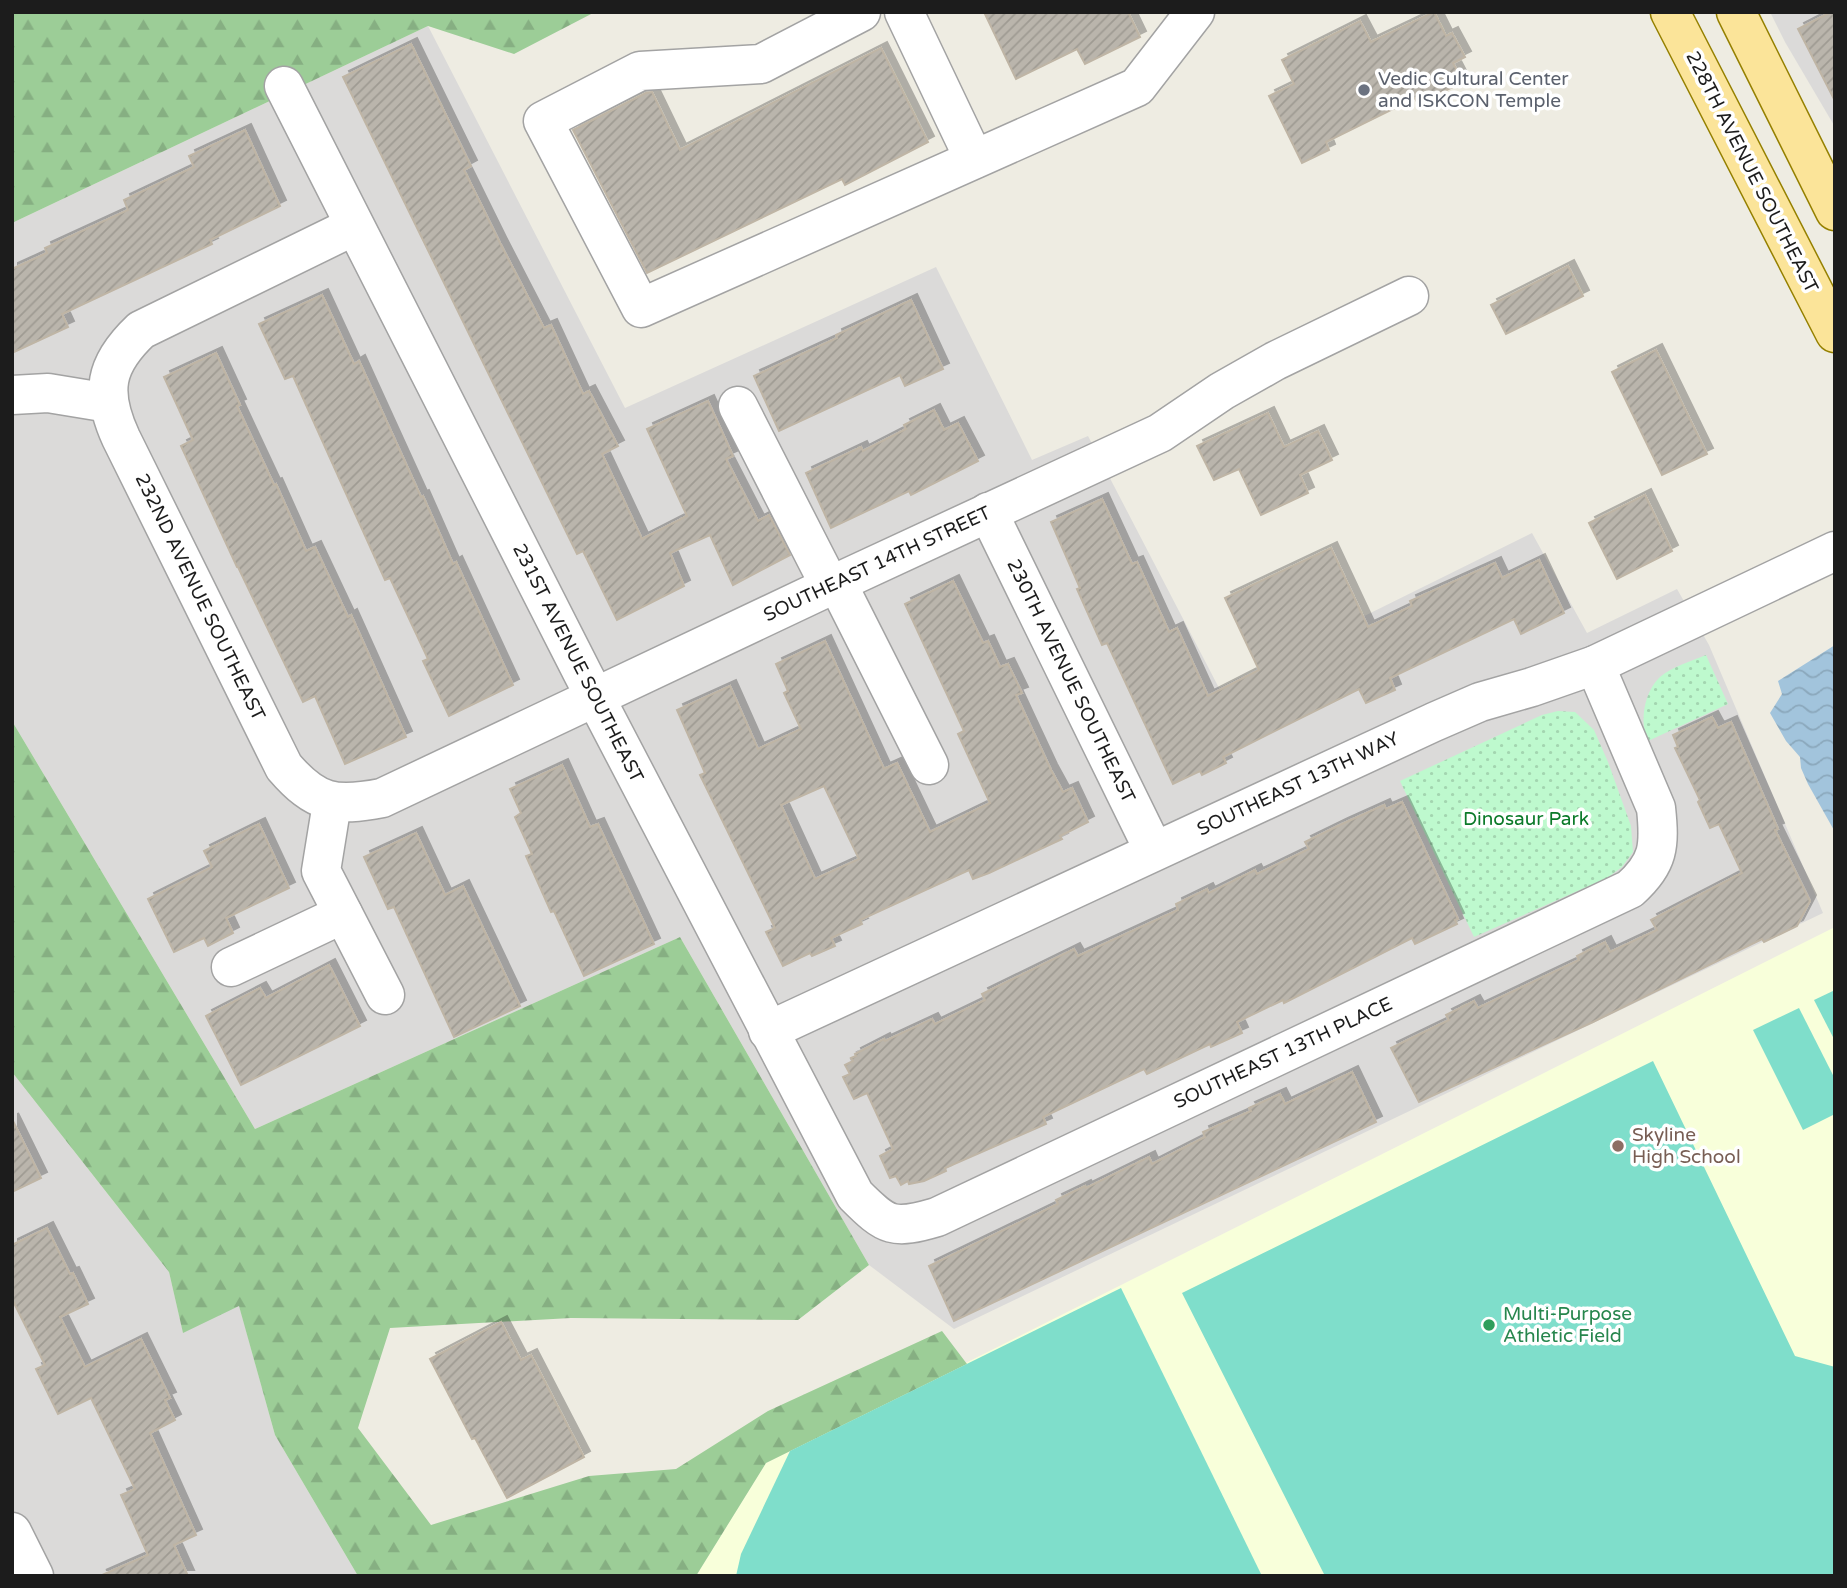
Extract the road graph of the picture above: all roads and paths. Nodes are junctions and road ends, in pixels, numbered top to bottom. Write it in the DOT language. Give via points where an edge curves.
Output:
graph roads {
  1 [pos="861,12"];
  2 [pos="904,12"];
  3 [pos="1195,12"];
  4 [pos="1670,12"];
  5 [pos="1736,12"];
  6 [pos="284,86"];
  7 [pos="974,159"];
  8 [pos="1835,211"];
  9 [pos="354,226"];
  10 [pos="1409,296"];
  11 [pos="1835,333"];
  12 [pos="110,385"];
  13 [pos="12,395"];
  14 [pos="738,406"];
  15 [pos="988,512"];
  16 [pos="1835,551"];
  17 [pos="833,584"];
  18 [pos="1595,664"];
  19 [pos="595,696"];
  20 [pos="929,765"];
  21 [pos="332,803"];
  22 [pos="1154,851"];
  23 [pos="343,914"];
  24 [pos="231,967"];
  25 [pos="384,995"];
  26 [pos="768,1031"];
  27 [pos="891,1224"];
  28 [pos="12,1532"];
  29 [pos="34,1576"];
  1 -- 7 [label="street" via="761,64 640,71 543,121 641,308"];
  2 -- 7 [label="street"];
  3 -- 7 [label="street" via="1137,87"];
  4 -- 11 [label="main road, 228TH AVENUE SOUTHEAST"];
  5 -- 8 [label="main road"];
  6 -- 9 [label="street, 231ST AVENUE SOUTHEAST"];
  9 -- 12 [label="street" via="141,330 124,346"];
  9 -- 19 [label="street, 231ST AVENUE SOUTHEAST"];
  10 -- 15 [label="street, SOUTHEAST 14TH STREET" via="1275,361 1160,433"];
  12 -- 13 [label="street"];
  12 -- 21 [label="street, 232ND AVENUE SOUTHEAST" via="110,414 284,767 314,797"];
  14 -- 17 [label="street"];
  15 -- 17 [label="street, SOUTHEAST 14TH STREET"];
  15 -- 22 [label="street, 230TH AVENUE SOUTHEAST"];
  16 -- 18 [label="street, SOUTHEAST 13TH WAY"];
  17 -- 19 [label="street, SOUTHEAST 14TH STREET"];
  17 -- 20 [label="street"];
  18 -- 22 [label="street, SOUTHEAST 13TH WAY" via="1480,702"];
  18 -- 27 [label="street, SOUTHEAST 13TH PLACE" via="1656,808 1657,853 1646,874 1630,889 937,1217"];
  19 -- 21 [label="street, SOUTHEAST 14TH STREET" via="382,798"];
  19 -- 26 [label="street, 231ST AVENUE SOUTHEAST"];
  21 -- 23 [label="street" via="321,871"];
  22 -- 26 [label="street, SOUTHEAST 13TH WAY"];
  23 -- 24 [label="street"];
  23 -- 25 [label="street"];
  26 -- 27 [label="street, 231ST AVENUE SOUTHEAST" via="855,1195"];
  28 -- 29 [label="street"];
}
